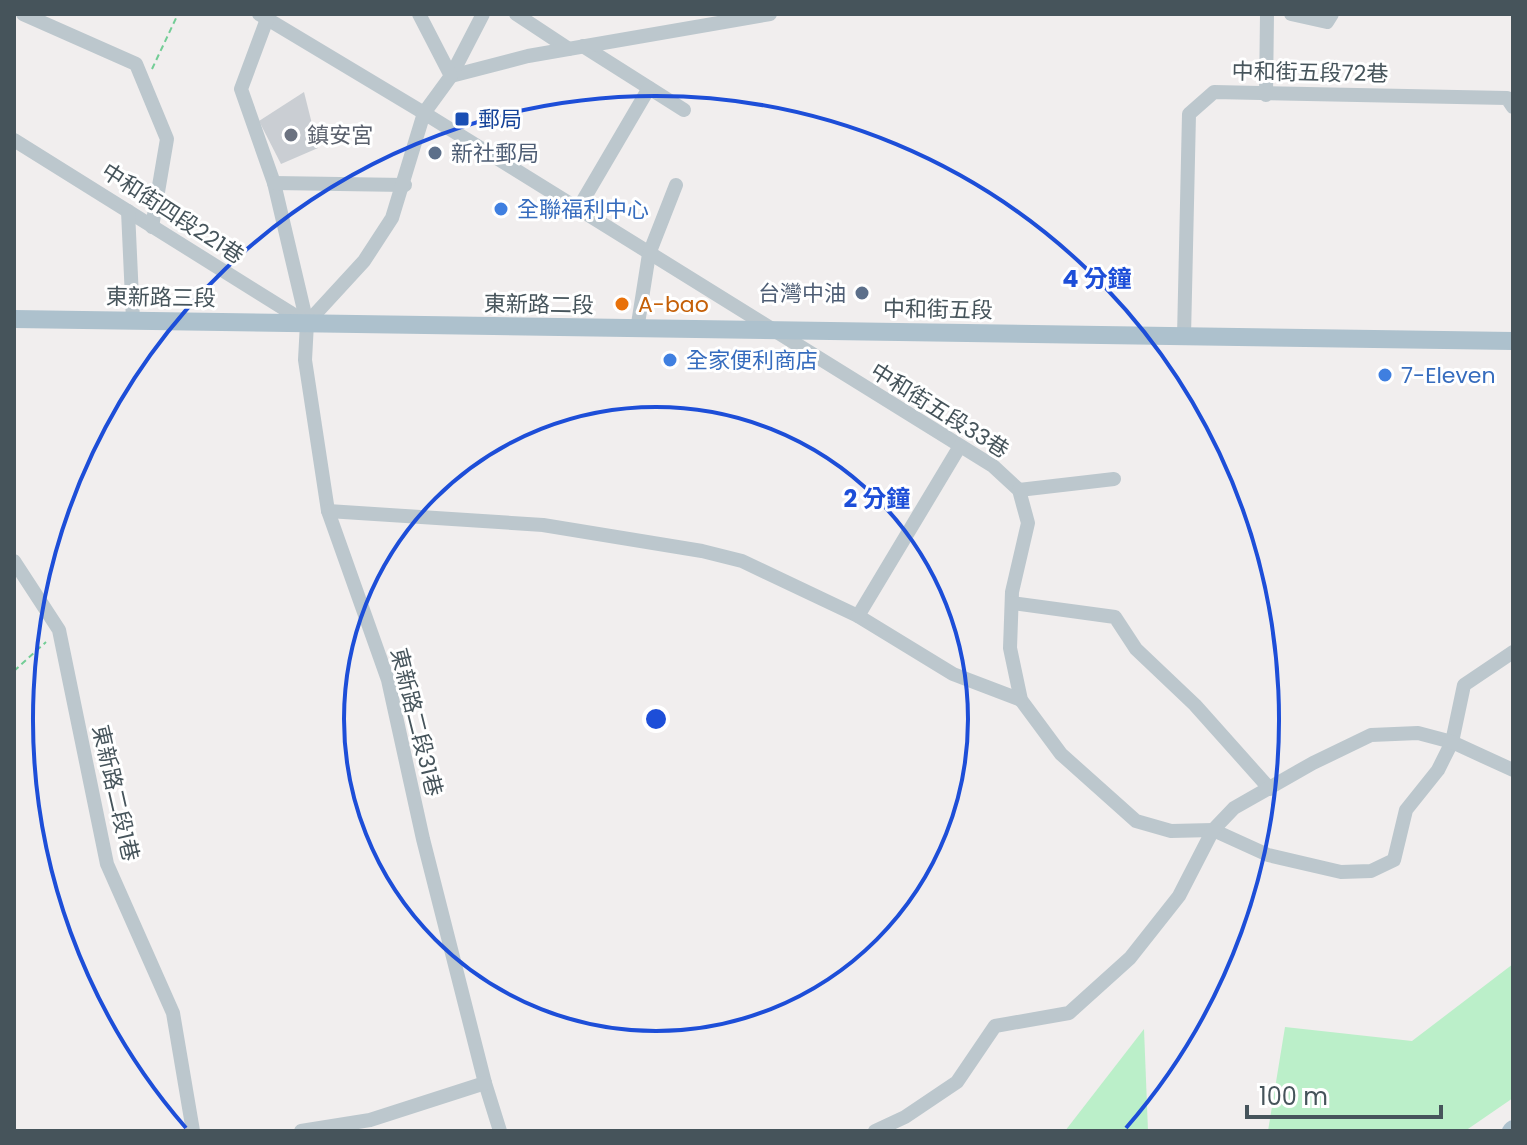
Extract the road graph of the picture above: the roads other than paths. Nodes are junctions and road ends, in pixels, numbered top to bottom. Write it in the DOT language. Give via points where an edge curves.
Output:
graph roads {
  1 [pos="23,14"];
  2 [pos="419,14"];
  3 [pos="483,14"];
  4 [pos="516,14"];
  5 [pos="1267,14"];
  6 [pos="1291,14"];
  7 [pos="1332,14"];
  8 [pos="763,15"];
  9 [pos="263,16"];
  10 [pos="576,47"];
  11 [pos="451,76"];
  12 [pos="649,88"];
  13 [pos="1266,95"];
  14 [pos="1513,107"];
  15 [pos="684,110"];
  16 [pos="424,113"];
  17 [pos="14,140"];
  18 [pos="274,183"];
  19 [pos="405,185"];
  20 [pos="676,185"];
  21 [pos="578,209"];
  22 [pos="128,211"];
  23 [pos="152,227"];
  24 [pos="649,254"];
  25 [pos="14,319"];
  26 [pos="133,320"];
  27 [pos="307,323"];
  28 [pos="637,330"];
  29 [pos="770,330"];
  30 [pos="1184,337"];
  31 [pos="1513,341"];
  32 [pos="960,446"];
  33 [pos="1114,479"];
  34 [pos="1019,490"];
  35 [pos="328,511"];
  36 [pos="14,561"];
  37 [pos="1012,603"];
  38 [pos="858,616"];
  39 [pos="1513,652"];
  40 [pos="1021,700"];
  41 [pos="1452,742"];
  42 [pos="1513,770"];
  43 [pos="1270,789"];
  44 [pos="1213,830"];
  45 [pos="485,1083"];
  46 [pos="193,1131"];
  47 [pos="301,1131"];
  48 [pos="500,1131"];
  49 [pos="875,1131"];
  1 -- 23 [label="street" via="136,64 167,139"];
  2 -- 11 [label="street"];
  3 -- 11 [label="street"];
  4 -- 10 [label="street"];
  5 -- 13 [label="street"];
  6 -- 7 [label="street" via="1327,22"];
  8 -- 10 [label="street"];
  9 -- 16 [label="street"];
  9 -- 18 [label="street, 東新路二段31巷" via="241,89"];
  10 -- 11 [label="street"];
  10 -- 12 [label="street"];
  11 -- 16 [label="street"];
  12 -- 15 [label="street"];
  12 -- 21 [label="street"];
  13 -- 14 [label="street, 中和街五段72巷" via="1507,98"];
  13 -- 30 [label="street, 中和街五段72巷" via="1214,92 1189,114"];
  16 -- 19 [label="street"];
  16 -- 21 [label="street"];
  17 -- 22 [label="street, 中和街四段221巷"];
  18 -- 19 [label="street"];
  18 -- 27 [label="street, 東新路二段31巷"];
  19 -- 27 [label="street" via="392,218 364,261"];
  20 -- 24 [label="street"];
  21 -- 24 [label="street"];
  22 -- 23 [label="street, 中和街四段221巷"];
  22 -- 26 [label="street"];
  23 -- 27 [label="street, 中和街四段221巷"];
  24 -- 28 [label="street"];
  24 -- 29 [label="street"];
  25 -- 26 [label="main road, 東新路三段"];
  26 -- 27 [label="main road, 東新路三段"];
  27 -- 28 [label="main road, 東新路二段"];
  27 -- 35 [label="street, 東新路二段31巷" via="305,360"];
  28 -- 29 [label="main road, 東新路二段"];
  29 -- 30 [label="main road, 中和街五段"];
  29 -- 32 [label="street, 中和街五段33巷"];
  30 -- 31 [label="main road, 中和街五段"];
  32 -- 34 [label="street, 中和街五段33巷"];
  32 -- 38 [label="street"];
  33 -- 34 [label="street"];
  34 -- 37 [label="street, 中和街五段33巷" via="1028,523"];
  35 -- 38 [label="street" via="543,525 702,551 742,561"];
  35 -- 45 [label="street, 東新路二段31巷" via="388,680"];
  36 -- 46 [label="street, 東新路二段1巷" via="59,630 107,864 173,1013"];
  37 -- 40 [label="street, 中和街五段33巷" via="1010,648"];
  37 -- 43 [label="street" via="1115,617 1136,649"];
  38 -- 40 [label="street" via="953,674"];
  39 -- 41 [label="street, 中和街五段33巷" via="1464,685"];
  40 -- 44 [label="street, 中和街五段33巷" via="1061,754 1136,821 1171,831"];
  41 -- 42 [label="street"];
  41 -- 43 [label="street" via="1418,733 1371,735"];
  41 -- 44 [label="street, 中和街五段33巷" via="1438,770 1406,810 1394,860 1371,871 1341,872 1268,855"];
  43 -- 44 [label="street" via="1234,808"];
  44 -- 49 [label="street" via="1179,896 1130,958 1069,1013 995,1026 957,1082"];
  45 -- 47 [label="street" via="370,1120"];
  45 -- 48 [label="street, 東新路二段31巷"];
}
